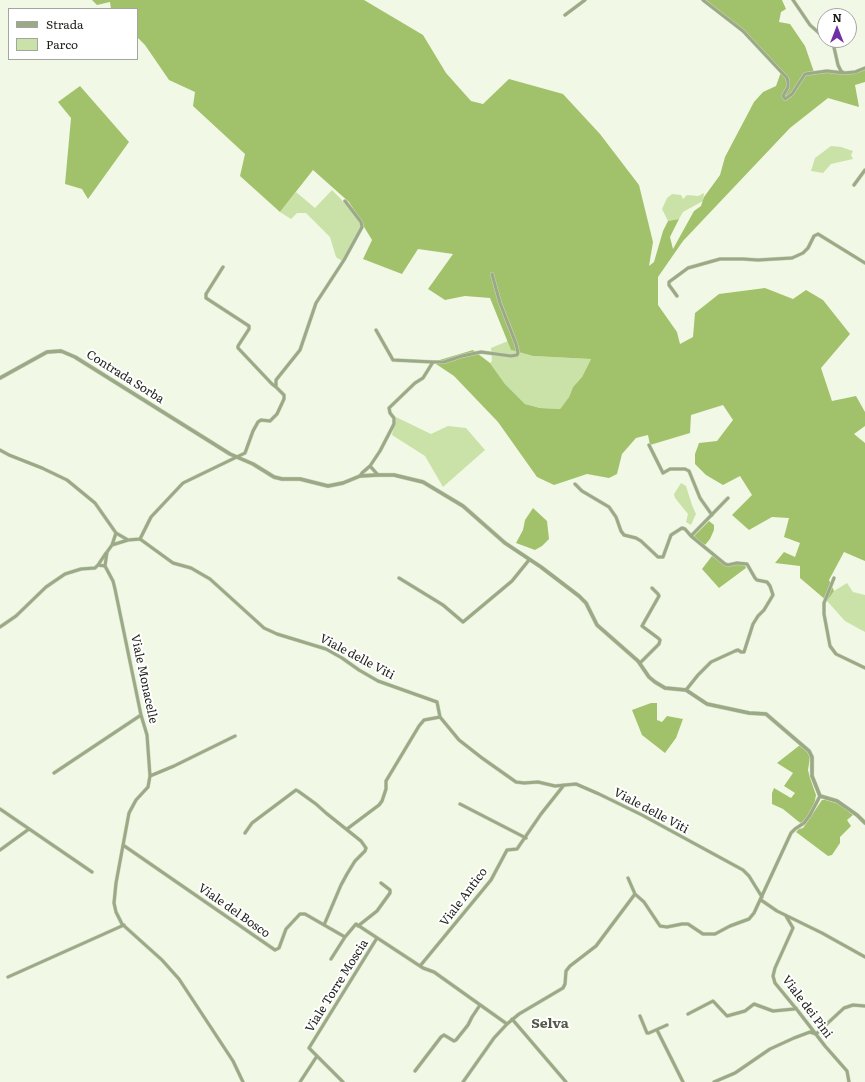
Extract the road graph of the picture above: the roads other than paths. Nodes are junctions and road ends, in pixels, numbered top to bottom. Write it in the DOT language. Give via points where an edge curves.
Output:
graph roads {
  1 [pos="585,0"];
  2 [pos="703,0"];
  3 [pos="793,0"];
  4 [pos="565,15"];
  5 [pos="817,31"];
  6 [pos="835,48"];
  7 [pos="865,68"];
  8 [pos="844,73"];
  9 [pos="865,170"];
  10 [pos="854,185"];
  11 [pos="344,201"];
  12 [pos="865,263"];
  13 [pos="222,267"];
  14 [pos="492,274"];
  15 [pos="677,296"];
  16 [pos="376,330"];
  17 [pos="432,362"];
  18 [pos="0,378"];
  19 [pos="276,387"];
  20 [pos="649,445"];
  21 [pos="0,450"];
  22 [pos="236,457"];
  23 [pos="370,466"];
  24 [pos="378,475"];
  25 [pos="360,476"];
  26 [pos="575,484"];
  27 [pos="728,498"];
  28 [pos="712,515"];
  29 [pos="116,533"];
  30 [pos="691,536"];
  31 [pos="128,540"];
  32 [pos="140,540"];
  33 [pos="112,544"];
  34 [pos="107,552"];
  35 [pos="529,560"];
  36 [pos="98,565"];
  37 [pos="105,566"];
  38 [pos="399,578"];
  39 [pos="834,578"];
  40 [pos="652,588"];
  41 [pos="0,627"];
  42 [pos="640,663"];
  43 [pos="865,668"];
  44 [pos="686,690"];
  45 [pos="141,715"];
  46 [pos="440,717"];
  47 [pos="234,736"];
  48 [pos="54,773"];
  49 [pos="150,776"];
  50 [pos="564,785"];
  51 [pos="820,796"];
  52 [pos="460,804"];
  53 [pos="0,810"];
  54 [pos="865,823"];
  55 [pos="29,829"];
  56 [pos="347,829"];
  57 [pos="245,833"];
  58 [pos="526,838"];
  59 [pos="123,844"];
  60 [pos="0,850"];
  61 [pos="92,872"];
  62 [pos="628,878"];
  63 [pos="382,883"];
  64 [pos="635,894"];
  65 [pos="761,899"];
  66 [pos="786,916"];
  67 [pos="124,925"];
  68 [pos="324,925"];
  69 [pos="358,926"];
  70 [pos="345,937"];
  71 [pos="377,938"];
  72 [pos="865,957"];
  73 [pos="331,959"];
  74 [pos="420,966"];
  75 [pos="8,977"];
  76 [pos="480,1005"];
  77 [pos="865,1006"];
  78 [pos="796,1008"];
  79 [pos="688,1014"];
  80 [pos="640,1016"];
  81 [pos="512,1019"];
  82 [pos="507,1024"];
  83 [pos="667,1025"];
  84 [pos="657,1030"];
  85 [pos="816,1034"];
  86 [pos="317,1056"];
  87 [pos="416,1070"];
  88 [pos="243,1082"];
  89 [pos="300,1082"];
  90 [pos="343,1082"];
  91 [pos="463,1082"];
  92 [pos="566,1082"];
  93 [pos="683,1082"];
  94 [pos="714,1082"];
  95 [pos="849,1082"];
  1 -- 4 [label="street"];
  2 -- 8 [label="street" via="743,31 787,78 788,84 783,96 785,99 792,94 805,74 828,70"];
  3 -- 5 [label="street"];
  6 -- 8 [label="street" via="838,65"];
  7 -- 8 [label="street"];
  9 -- 10 [label="street"];
  11 -- 19 [label="street" via="362,226 316,303 300,350 276,380"];
  12 -- 15 [label="street" via="818,234 803,253 792,258 720,259 688,268 669,282 668,285"];
  13 -- 19 [label="street" via="206,298 249,326 238,348"];
  14 -- 17 [label="street" via="516,344 517,355 481,352 444,362"];
  16 -- 17 [label="street" via="393,360"];
  17 -- 23 [label="street" via="423,378 389,408 394,424"];
  18 -- 22 [label="street, Contrada Sorba" via="47,352 61,351 75,357"];
  19 -- 22 [label="street" via="284,395 283,404 270,421 258,422 245,453"];
  20 -- 28 [label="street" via="663,473 670,469 689,471 700,498"];
  21 -- 29 [label="street" via="67,480 95,503"];
  22 -- 25 [label="street, Contrada Sorba" via="274,477 307,480 328,486"];
  22 -- 32 [label="street" via="183,483 151,517"];
  23 -- 24 [label="street"];
  23 -- 25 [label="street"];
  24 -- 25 [label="street, Contrada Sorba"];
  24 -- 35 [label="street, Contrada Sorba" via="394,475 423,482 463,506 505,543"];
  26 -- 30 [label="street" via="609,507 624,535 641,541 658,557 663,557 671,535 682,528"];
  27 -- 28 [label="street"];
  28 -- 30 [label="street"];
  29 -- 31 [label="street"];
  29 -- 33 [label="street"];
  30 -- 44 [label="street" via="725,564 747,564 758,580 767,582 773,595 753,624 744,652 738,650 711,662"];
  31 -- 32 [label="street"];
  31 -- 33 [label="street"];
  32 -- 46 [label="street, Viale delle Viti" via="173,563 191,568 210,579 264,628 326,649 378,681 434,701 438,705"];
  33 -- 34 [label="street"];
  34 -- 36 [label="street"];
  34 -- 37 [label="street"];
  35 -- 38 [label="street" via="512,582 463,622 443,605"];
  35 -- 42 [label="street, Contrada Sorba" via="579,596 586,603 597,625"];
  36 -- 37 [label="street"];
  36 -- 41 [label="street" via="95,568 73,570 56,580"];
  37 -- 45 [label="street, Viale Monacelle" via="113,581"];
  39 -- 43 [label="street" via="824,603 830,646 836,654"];
  40 -- 42 [label="street" via="659,596 642,626 660,640"];
  42 -- 44 [label="street, Contrada Sorba" via="648,677 664,688"];
  44 -- 51 [label="street" via="707,704 766,714 809,750 812,757 812,776"];
  45 -- 48 [label="street"];
  45 -- 49 [label="street, Viale Monacelle" via="147,735"];
  46 -- 50 [label="street, Viale delle Viti" via="459,740 516,782"];
  46 -- 56 [label="street" via="424,720 419,726 386,781 382,801 369,814"];
  47 -- 49 [label="street"];
  49 -- 59 [label="street, Viale Monacelle" via="148,787 131,809"];
  50 -- 58 [label="street, Viale Antico"];
  50 -- 65 [label="street, Viale delle Viti" via="576,784 599,794 743,870"];
  51 -- 54 [label="street" via="837,801"];
  51 -- 65 [label="street" via="804,823 791,833"];
  52 -- 58 [label="street"];
  53 -- 55 [label="street"];
  55 -- 60 [label="street"];
  55 -- 61 [label="street"];
  56 -- 57 [label="street" via="296,790 265,812"];
  56 -- 68 [label="street" via="366,848 341,885"];
  58 -- 74 [label="street, Viale Antico" via="517,849 507,850 491,880"];
  59 -- 67 [label="street, Viale Monacelle" via="114,903"];
  59 -- 68 [label="street, Viale del Bosco" via="275,950 286,929 300,914 305,914"];
  62 -- 64 [label="street"];
  63 -- 69 [label="street" via="390,893 377,911"];
  64 -- 65 [label="street" via="644,902 660,926 688,924 709,935 749,919"];
  64 -- 81 [label="street" via="596,946 566,971 563,988"];
  65 -- 66 [label="street"];
  66 -- 72 [label="street"];
  66 -- 78 [label="street, Viale dei Pini" via="793,928 773,976 778,988"];
  67 -- 75 [label="street"];
  67 -- 88 [label="street" via="179,979 233,1061"];
  68 -- 70 [label="street, Viale del Bosco"];
  69 -- 70 [label="street" via="354,925"];
  69 -- 71 [label="street"];
  70 -- 73 [label="street"];
  71 -- 74 [label="street"];
  71 -- 86 [label="street, Viale Torre Moscia" via="309,1048"];
  74 -- 76 [label="street" via="434,972"];
  76 -- 82 [label="street"];
  76 -- 87 [label="street" via="456,1040 444,1035"];
  77 -- 85 [label="street" via="853,1005 844,1008"];
  78 -- 79 [label="street" via="773,1011 754,1004 745,1011 726,1016 714,1001"];
  78 -- 85 [label="street, Viale dei Pini"];
  80 -- 84 [label="street" via="647,1033"];
  81 -- 82 [label="street"];
  81 -- 92 [label="street"];
  82 -- 91 [label="street"];
  83 -- 84 [label="street"];
  84 -- 93 [label="street"];
  85 -- 94 [label="street" via="810,1032 770,1049 735,1073"];
  85 -- 95 [label="street, Viale dei Pini" via="847,1071"];
  86 -- 89 [label="street"];
  86 -- 90 [label="street"];
}
